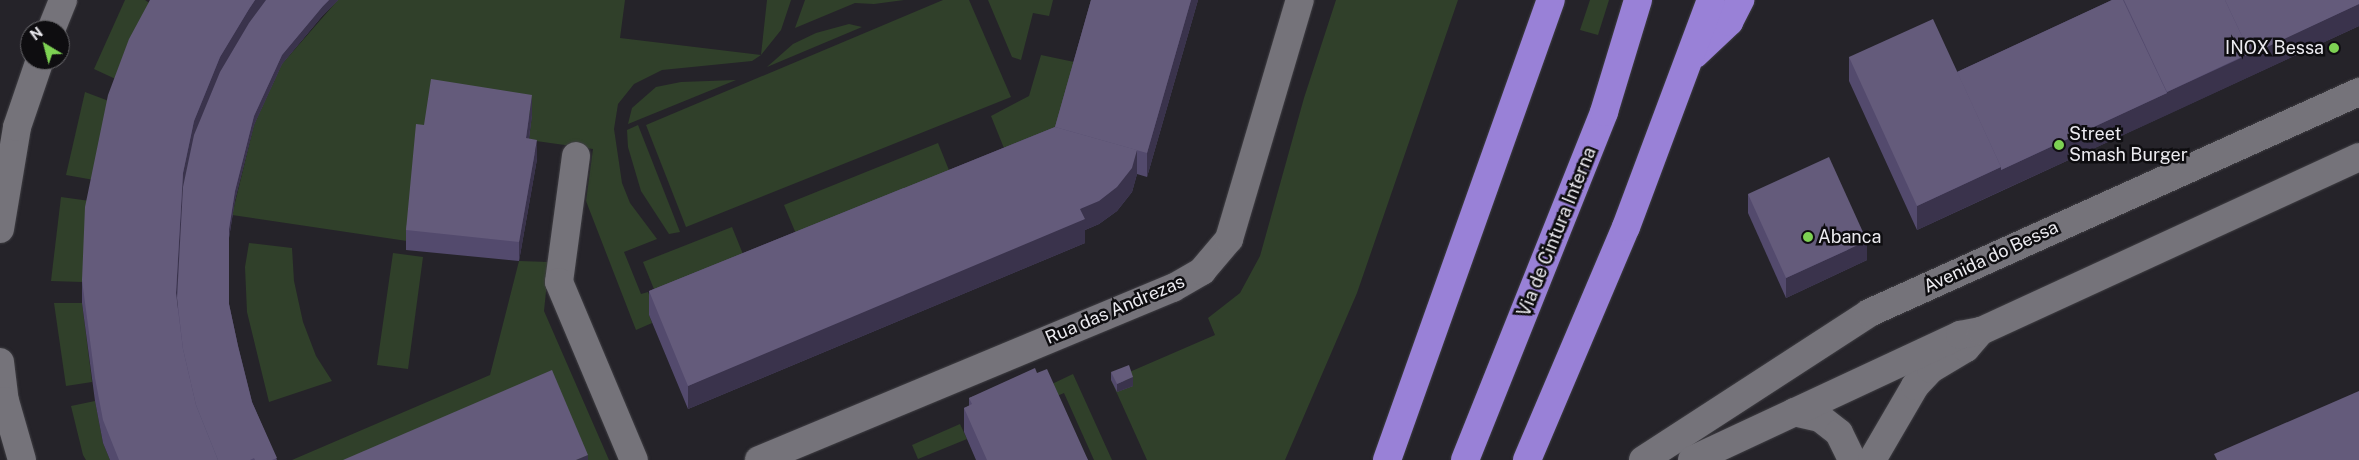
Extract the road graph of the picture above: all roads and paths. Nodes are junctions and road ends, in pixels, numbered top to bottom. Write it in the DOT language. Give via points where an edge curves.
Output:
graph roads {
  1 [pos="63,0"];
  2 [pos="1300,0"];
  3 [pos="1551,0"];
  4 [pos="1638,0"];
  5 [pos="1711,0"];
  6 [pos="1740,0"];
  7 [pos="55,20"];
  8 [pos="1692,57"];
  9 [pos="37,70"];
  10 [pos="2358,95"];
  11 [pos="576,156"];
  12 [pos="2359,158"];
  13 [pos="0,229"];
  14 [pos="1981,331"];
  15 [pos="0,362"];
  16 [pos="1794,412"];
  17 [pos="22,460"];
  18 [pos="634,460"];
  19 [pos="759,460"];
  20 [pos="1387,460"];
  21 [pos="1464,460"];
  22 [pos="1527,460"];
  23 [pos="1642,460"];
  24 [pos="1692,460"];
  25 [pos="1852,460"];
  26 [pos="1872,460"];
  1 -- 7 [label="street"];
  2 -- 19 [label="street, Rua das Andrezas" via="1229,239 1202,271 1173,288"];
  3 -- 20 [label="highway"];
  4 -- 21 [label="highway, Via de Cintura Interna" via="1604,112"];
  5 -- 8 [label="highway"];
  6 -- 8 [label="highway" via="1729,22"];
  8 -- 22 [label="highway" via="1626,227"];
  9 -- 13 [label="street" via="17,127"];
  10 -- 23 [label="street, Avenida do Bessa" via="1869,313"];
  11 -- 18 [label="street" via="559,282"];
  12 -- 14 [label="street"];
  14 -- 16 [label="street" via="1960,334"];
  14 -- 26 [label="street" via="1966,348 1931,369 1915,386"];
  15 -- 17 [label="street" via="5,401"];
  16 -- 24 [label="street"];
  16 -- 25 [label="street" via="1820,418 1839,433"];
}
